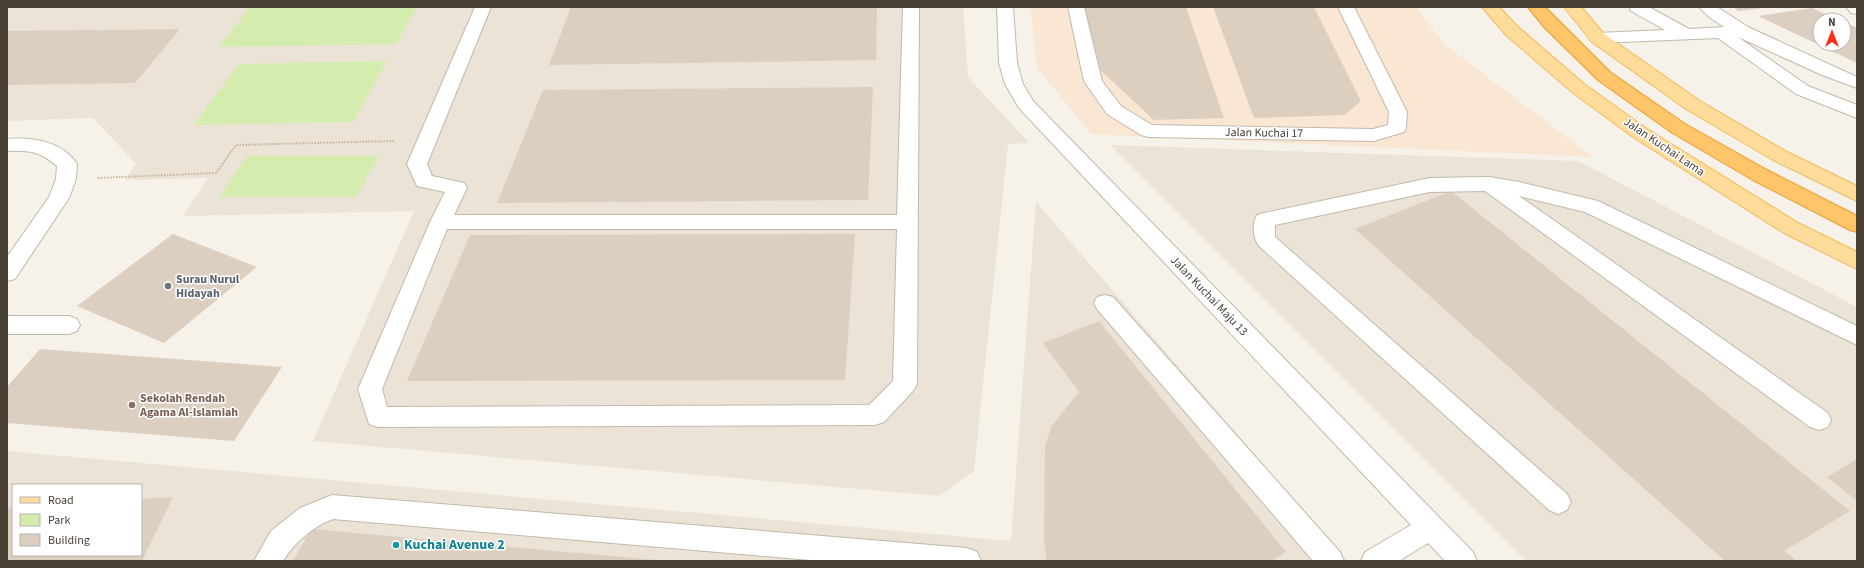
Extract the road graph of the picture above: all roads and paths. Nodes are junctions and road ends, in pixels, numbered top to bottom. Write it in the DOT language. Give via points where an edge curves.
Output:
graph roads {
  1 [pos="483,7"];
  2 [pos="911,7"];
  3 [pos="1005,7"];
  4 [pos="1076,7"];
  5 [pos="1346,7"];
  6 [pos="1490,7"];
  7 [pos="1536,7"];
  8 [pos="1558,7"];
  9 [pos="1572,7"];
  10 [pos="1637,7"];
  11 [pos="1707,7"];
  12 [pos="1854,7"];
  13 [pos="1857,9"];
  14 [pos="1745,32"];
  15 [pos="1722,33"];
  16 [pos="1685,34"];
  17 [pos="1598,38"];
  18 [pos="1857,83"];
  19 [pos="1857,112"];
  20 [pos="362,142"];
  21 [pos="7,144"];
  22 [pos="66,179"];
  23 [pos="1488,184"];
  24 [pos="1857,194"];
  25 [pos="440,222"];
  26 [pos="908,222"];
  27 [pos="1857,226"];
  28 [pos="1857,261"];
  29 [pos="7,273"];
  30 [pos="1105,303"];
  31 [pos="7,325"];
  32 [pos="69,326"];
  33 [pos="1857,336"];
  34 [pos="1819,420"];
  35 [pos="1558,502"];
  36 [pos="1430,527"];
  37 [pos="268,561"];
  38 [pos="967,561"];
  39 [pos="1330,561"];
  40 [pos="1375,561"];
  41 [pos="1463,561"];
  1 -- 25 [label="street" via="416,164 424,181 457,188"];
  2 -- 26 [label="street"];
  3 -- 36 [label="street, Jalan Kuchai Maju 13" via="1008,63 1014,84 1026,104"];
  4 -- 5 [label="street, Jalan Kuchai 17" via="1092,81 1114,110 1148,131 1374,135 1397,128 1398,112"];
  6 -- 28 [label="main road, Jalan Kuchai Lama" via="1512,31 1578,88 1640,133 1791,228"];
  7 -- 27 [label="highway" via="1604,76 1678,128"];
  8 -- 17 [label="main road"];
  9 -- 17 [label="main road"];
  10 -- 16 [label="street"];
  11 -- 14 [label="street"];
  12 -- 13 [label="street"];
  14 -- 15 [label="street"];
  14 -- 18 [label="street"];
  15 -- 16 [label="street"];
  15 -- 19 [label="street" via="1802,90"];
  16 -- 17 [label="street"];
  17 -- 24 [label="main road" via="1693,105 1780,156"];
  20 -- 22 [label="path" via="236,145 216,173"];
  21 -- 22 [label="street" via="34,144 55,153 67,164"];
  22 -- 29 [label="street" via="59,198"];
  23 -- 33 [label="street" via="1591,206"];
  23 -- 34 [label="street"];
  23 -- 35 [label="street" via="1430,185 1264,220 1265,240"];
  25 -- 26 [label="street"];
  25 -- 26 [label="street" via="370,389 378,417 874,415 905,384"];
  30 -- 39 [label="street"];
  31 -- 32 [label="street"];
  36 -- 40 [label="street"];
  36 -- 41 [label="street, Jalan Kuchai Maju 13"];
  37 -- 38 [label="street" via="281,540 309,516 332,507"];
}
